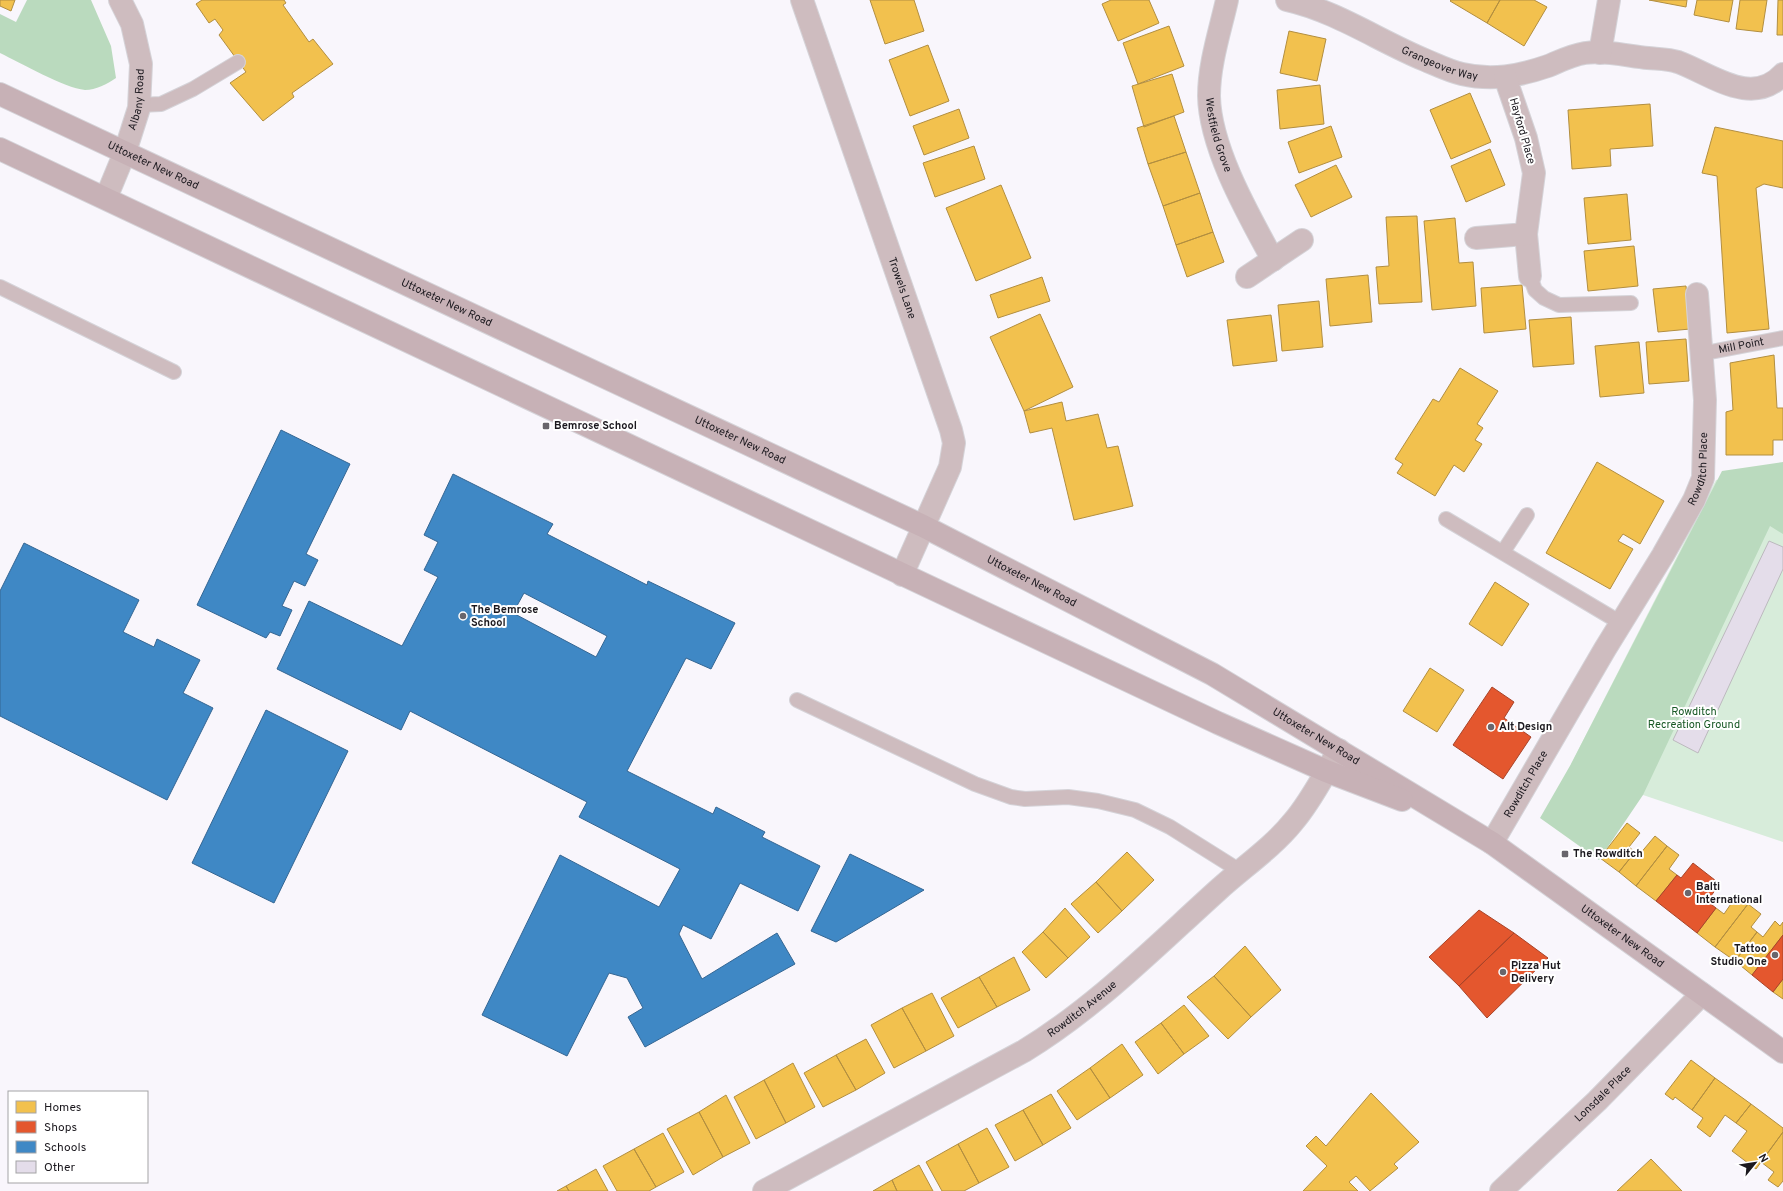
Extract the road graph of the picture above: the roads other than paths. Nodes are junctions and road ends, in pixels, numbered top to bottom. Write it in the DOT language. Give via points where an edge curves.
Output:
graph roads {
  1 [pos="120,0"];
  2 [pos="802,0"];
  3 [pos="1227,0"];
  4 [pos="1287,0"];
  5 [pos="1609,0"];
  6 [pos="1600,53"];
  7 [pos="238,62"];
  8 [pos="1783,74"];
  9 [pos="1505,77"];
  10 [pos="0,94"];
  11 [pos="139,105"];
  12 [pos="0,149"];
  13 [pos="125,152"];
  14 [pos="106,198"];
  15 [pos="1526,234"];
  16 [pos="1476,238"];
  17 [pos="1302,240"];
  18 [pos="1273,260"];
  19 [pos="1530,276"];
  20 [pos="1247,277"];
  21 [pos="0,287"];
  22 [pos="1696,294"];
  23 [pos="1631,303"];
  24 [pos="1783,338"];
  25 [pos="1700,354"];
  26 [pos="174,372"];
  27 [pos="1527,515"];
  28 [pos="1446,519"];
  29 [pos="923,526"];
  30 [pos="1503,552"];
  31 [pos="902,575"];
  32 [pos="1620,623"];
  33 [pos="797,700"];
  34 [pos="1338,750"];
  35 [pos="1326,771"];
  36 [pos="1460,823"];
  37 [pos="1492,843"];
  38 [pos="1240,871"];
  39 [pos="1702,994"];
  40 [pos="1783,1052"];
  41 [pos="764,1191"];
  42 [pos="1501,1191"];
  1 -- 11 [label="street, Albany Road" via="132,24 138,47 141,64"];
  2 -- 29 [label="street, Trowels Lane" via="954,443 950,467"];
  3 -- 18 [label="street, Westfield Grove" via="1210,82 1213,128 1230,174"];
  4 -- 9 [label="street, Grangeover Way" via="1316,8 1398,49 1444,68 1461,74"];
  5 -- 6 [label="street"];
  6 -- 8 [label="street, Grangeover Way" via="1676,62 1725,84 1741,88 1770,85"];
  6 -- 9 [label="street, Grangeover Way" via="1585,53"];
  7 -- 11 [label="lane" via="193,89 161,104"];
  9 -- 15 [label="street, Hayford Place" via="1526,138 1534,173"];
  10 -- 13 [label="main road, Uttoxeter New Road"];
  11 -- 13 [label="street, Albany Road"];
  12 -- 14 [label="main road, Uttoxeter New Road"];
  13 -- 14 [label="street, Albany Road"];
  13 -- 29 [label="main road, Uttoxeter New Road"];
  14 -- 31 [label="main road, Uttoxeter New Road"];
  15 -- 16 [label="street"];
  15 -- 19 [label="street, Hayford Place"];
  17 -- 18 [label="street"];
  18 -- 20 [label="street"];
  19 -- 23 [label="lane" via="1535,290 1544,298 1559,305"];
  21 -- 26 [label="lane"];
  22 -- 25 [label="street, Rowditch Place"];
  24 -- 25 [label="lane, Mill Point"];
  25 -- 32 [label="street, Rowditch Place" via="1705,400 1703,478 1694,500 1663,555"];
  27 -- 30 [label="lane"];
  28 -- 30 [label="lane"];
  29 -- 31 [label="street, Trowels Lane"];
  29 -- 34 [label="main road, Uttoxeter New Road" via="1212,674"];
  30 -- 32 [label="lane"];
  31 -- 35 [label="main road, Uttoxeter New Road"];
  32 -- 37 [label="street, Rowditch Place"];
  33 -- 38 [label="lane" via="975,784 1011,797 1068,797 1136,810 1170,827"];
  34 -- 35 [label="street, Rowditch Avenue"];
  34 -- 36 [label="main road, Uttoxeter New Road"];
  35 -- 36 [label="main road, Uttoxeter New Road"];
  35 -- 38 [label="street, Rowditch Avenue" via="1307,805 1293,822"];
  36 -- 37 [label="main road, Uttoxeter New Road"];
  37 -- 39 [label="main road, Uttoxeter New Road"];
  38 -- 41 [label="street, Rowditch Avenue" via="1126,974 1050,1035"];
  39 -- 40 [label="main road, Uttoxeter New Road"];
  39 -- 42 [label="street, Lonsdale Place" via="1597,1101"];
}
